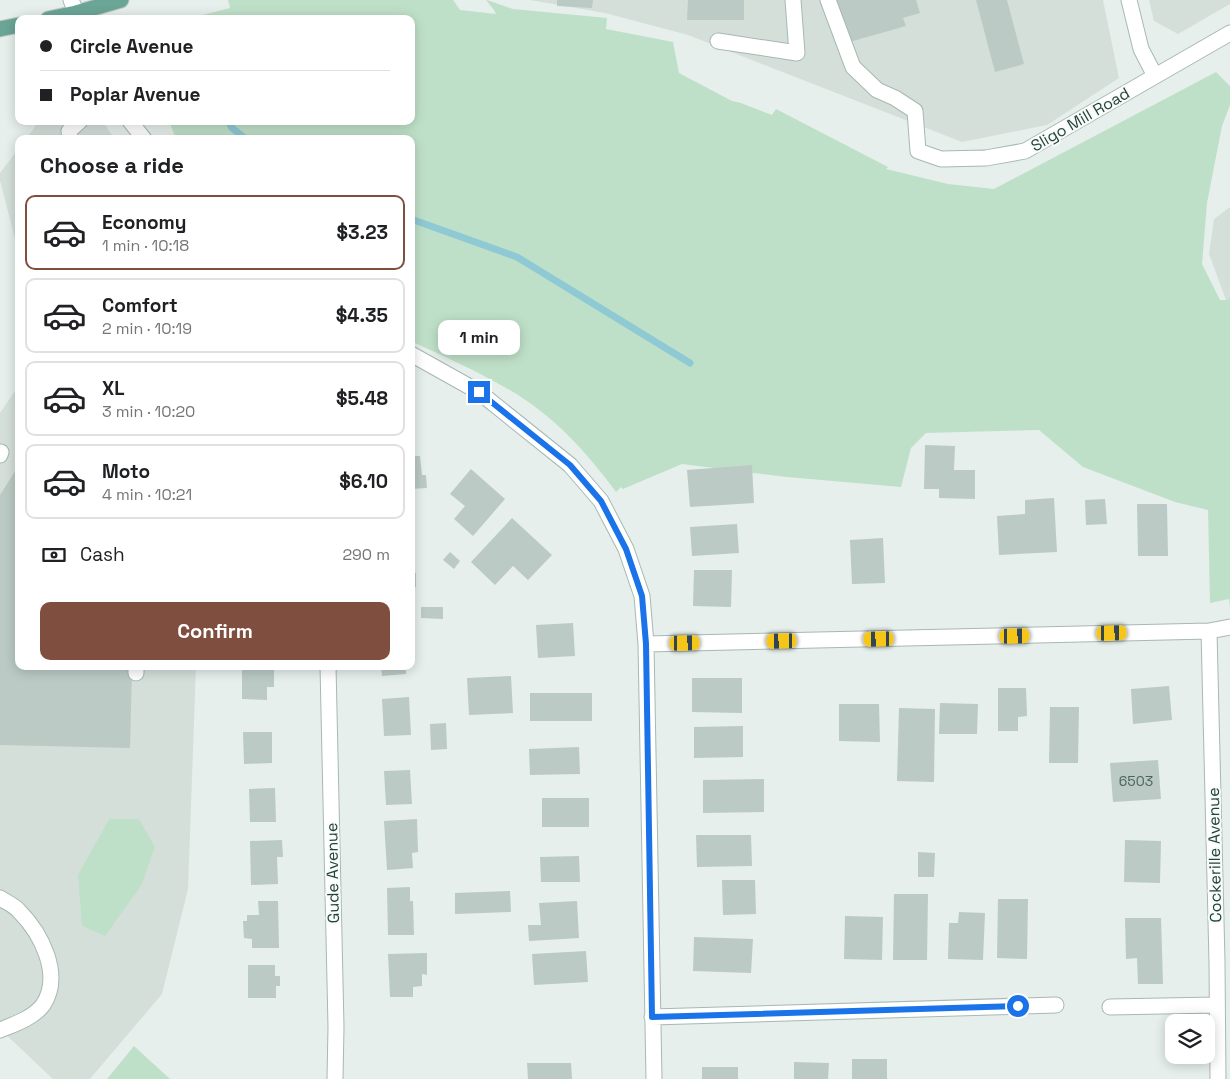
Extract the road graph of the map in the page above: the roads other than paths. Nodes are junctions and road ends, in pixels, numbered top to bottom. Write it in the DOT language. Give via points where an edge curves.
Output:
graph roads {
  1 [pos="121,0"];
  2 [pos="793,0"];
  3 [pos="828,0"];
  4 [pos="1129,0"];
  5 [pos="76,10"];
  6 [pos="60,15"];
  7 [pos="15,26"];
  8 [pos="0,29"];
  9 [pos="1230,33"];
  10 [pos="718,41"];
  11 [pos="1155,76"];
  12 [pos="76,125"];
  13 [pos="133,125"];
  14 [pos="70,135"];
  15 [pos="141,135"];
  16 [pos="415,356"];
  17 [pos="1230,627"];
  18 [pos="1209,631"];
  19 [pos="646,644"];
  20 [pos="328,670"];
  21 [pos="0,898"];
  22 [pos="1223,962"];
  23 [pos="1056,1005"];
  24 [pos="1216,1005"];
  25 [pos="1110,1007"];
  26 [pos="652,1017"];
  27 [pos="0,1030"];
  28 [pos="335,1079"];
  29 [pos="654,1079"];
  30 [pos="1218,1079"];
  1 -- 5 [label="main road"];
  2 -- 10 [label="street" via="797,53"];
  3 -- 11 [label="street, Sligo Mill Road" via="853,67 877,90 915,111 918,151 941,159 986,158 1025,150"];
  4 -- 11 [label="street" via="1141,49"];
  5 -- 6 [label="main road"];
  7 -- 8 [label="main road"];
  9 -- 11 [label="street, Sligo Mill Road"];
  12 -- 14 [label="street" via="69,131"];
  13 -- 15 [label="street"];
  16 -- 19 [label="street" via="479,392 570,465 601,501 626,549 642,596"];
  17 -- 18 [label="street"];
  18 -- 19 [label="street"];
  18 -- 22 [label="street, Cockerille Avenue"];
  19 -- 26 [label="street"];
  20 -- 28 [label="street, Gude Avenue"];
  21 -- 27 [label="street" via="18,909 30,923 49,958 51,984 42,1006 34,1014"];
  22 -- 24 [label="street, Cockerille Avenue"];
  23 -- 26 [label="street"];
  24 -- 25 [label="street"];
  24 -- 30 [label="street, Cockerille Avenue"];
  26 -- 29 [label="street"];
}
